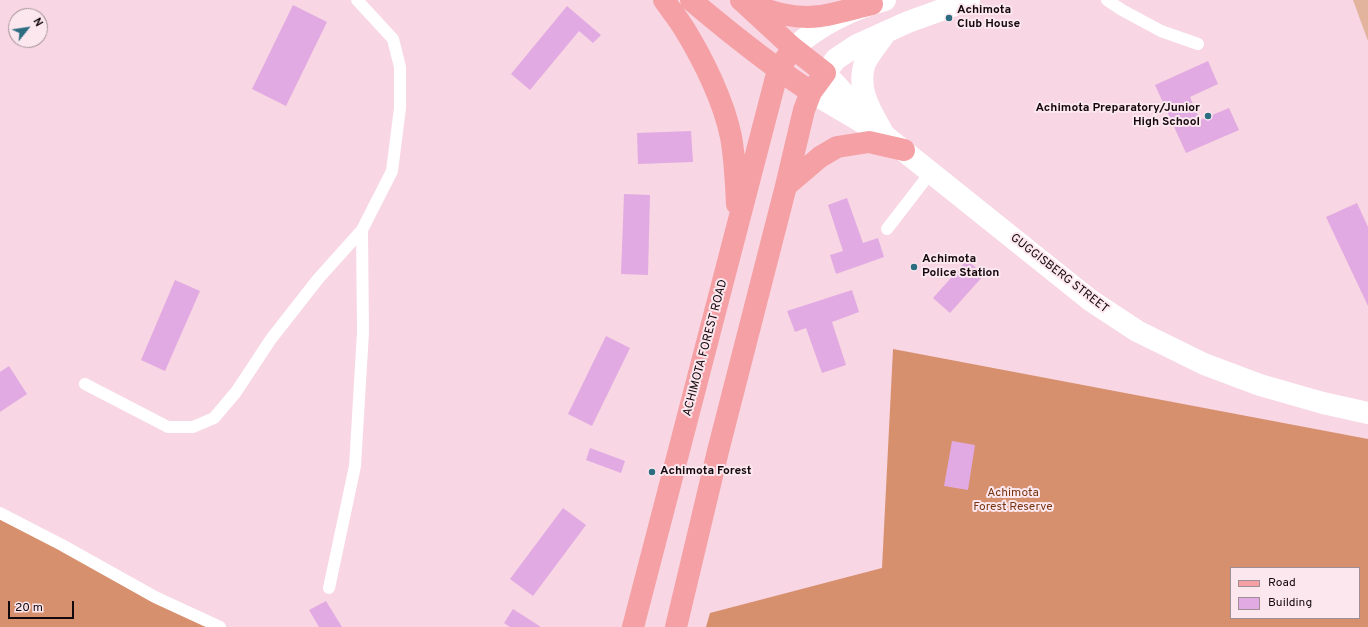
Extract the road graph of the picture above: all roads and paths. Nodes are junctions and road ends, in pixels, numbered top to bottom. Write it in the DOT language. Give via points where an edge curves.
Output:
graph roads {
  1 [pos="357,0"];
  2 [pos="664,0"];
  3 [pos="691,0"];
  4 [pos="741,0"];
  5 [pos="749,0"];
  6 [pos="969,0"];
  7 [pos="1107,0"];
  8 [pos="878,2"];
  9 [pos="886,32"];
  10 [pos="1198,44"];
  11 [pos="793,48"];
  12 [pos="778,70"];
  13 [pos="825,73"];
  14 [pos="811,92"];
  15 [pos="884,135"];
  16 [pos="904,150"];
  17 [pos="931,172"];
  18 [pos="786,186"];
  19 [pos="738,225"];
  20 [pos="887,229"];
  21 [pos="362,230"];
  22 [pos="85,384"];
  23 [pos="1368,412"];
  24 [pos="0,513"];
  25 [pos="329,588"];
  26 [pos="220,627"];
  27 [pos="633,627"];
  28 [pos="676,627"];
  1 -- 21 [label="lane" via="393,39 400,67 400,108 392,171"];
  2 -- 19 [label="main road" via="685,29 705,65 719,99 731,136"];
  3 -- 12 [label="main road"];
  4 -- 11 [label="main road"];
  5 -- 8 [label="main road" via="758,6 802,17 821,16"];
  6 -- 9 [label="street"];
  7 -- 10 [label="lane" via="1162,31"];
  8 -- 11 [label="street" via="826,24"];
  9 -- 13 [label="street" via="857,45 836,59"];
  9 -- 15 [label="street" via="864,65 862,86 866,104"];
  11 -- 12 [label="main road, ACHIMOTA FOREST ROAD"];
  11 -- 13 [label="main road"];
  12 -- 14 [label="main road"];
  12 -- 19 [label="main road, ACHIMOTA FOREST ROAD"];
  13 -- 14 [label="main road"];
  13 -- 15 [label="street, GUGGISBERG STREET"];
  14 -- 15 [label="street, GUGGISBERG STREET"];
  14 -- 18 [label="main road" via="804,110"];
  15 -- 16 [label="street, GUGGISBERG STREET"];
  16 -- 17 [label="street, GUGGISBERG STREET"];
  16 -- 18 [label="main road" via="869,142 837,148 820,157"];
  17 -- 20 [label="lane"];
  17 -- 23 [label="street, GUGGISBERG STREET" via="1090,300 1137,331 1204,364 1260,385 1322,403"];
  18 -- 28 [label="main road"];
  19 -- 27 [label="main road, ACHIMOTA FOREST ROAD"];
  21 -- 22 [label="lane" via="271,339 236,392 214,418 194,426 168,427"];
  21 -- 25 [label="lane" via="363,332 355,466"];
  24 -- 26 [label="lane" via="155,597"];
}
